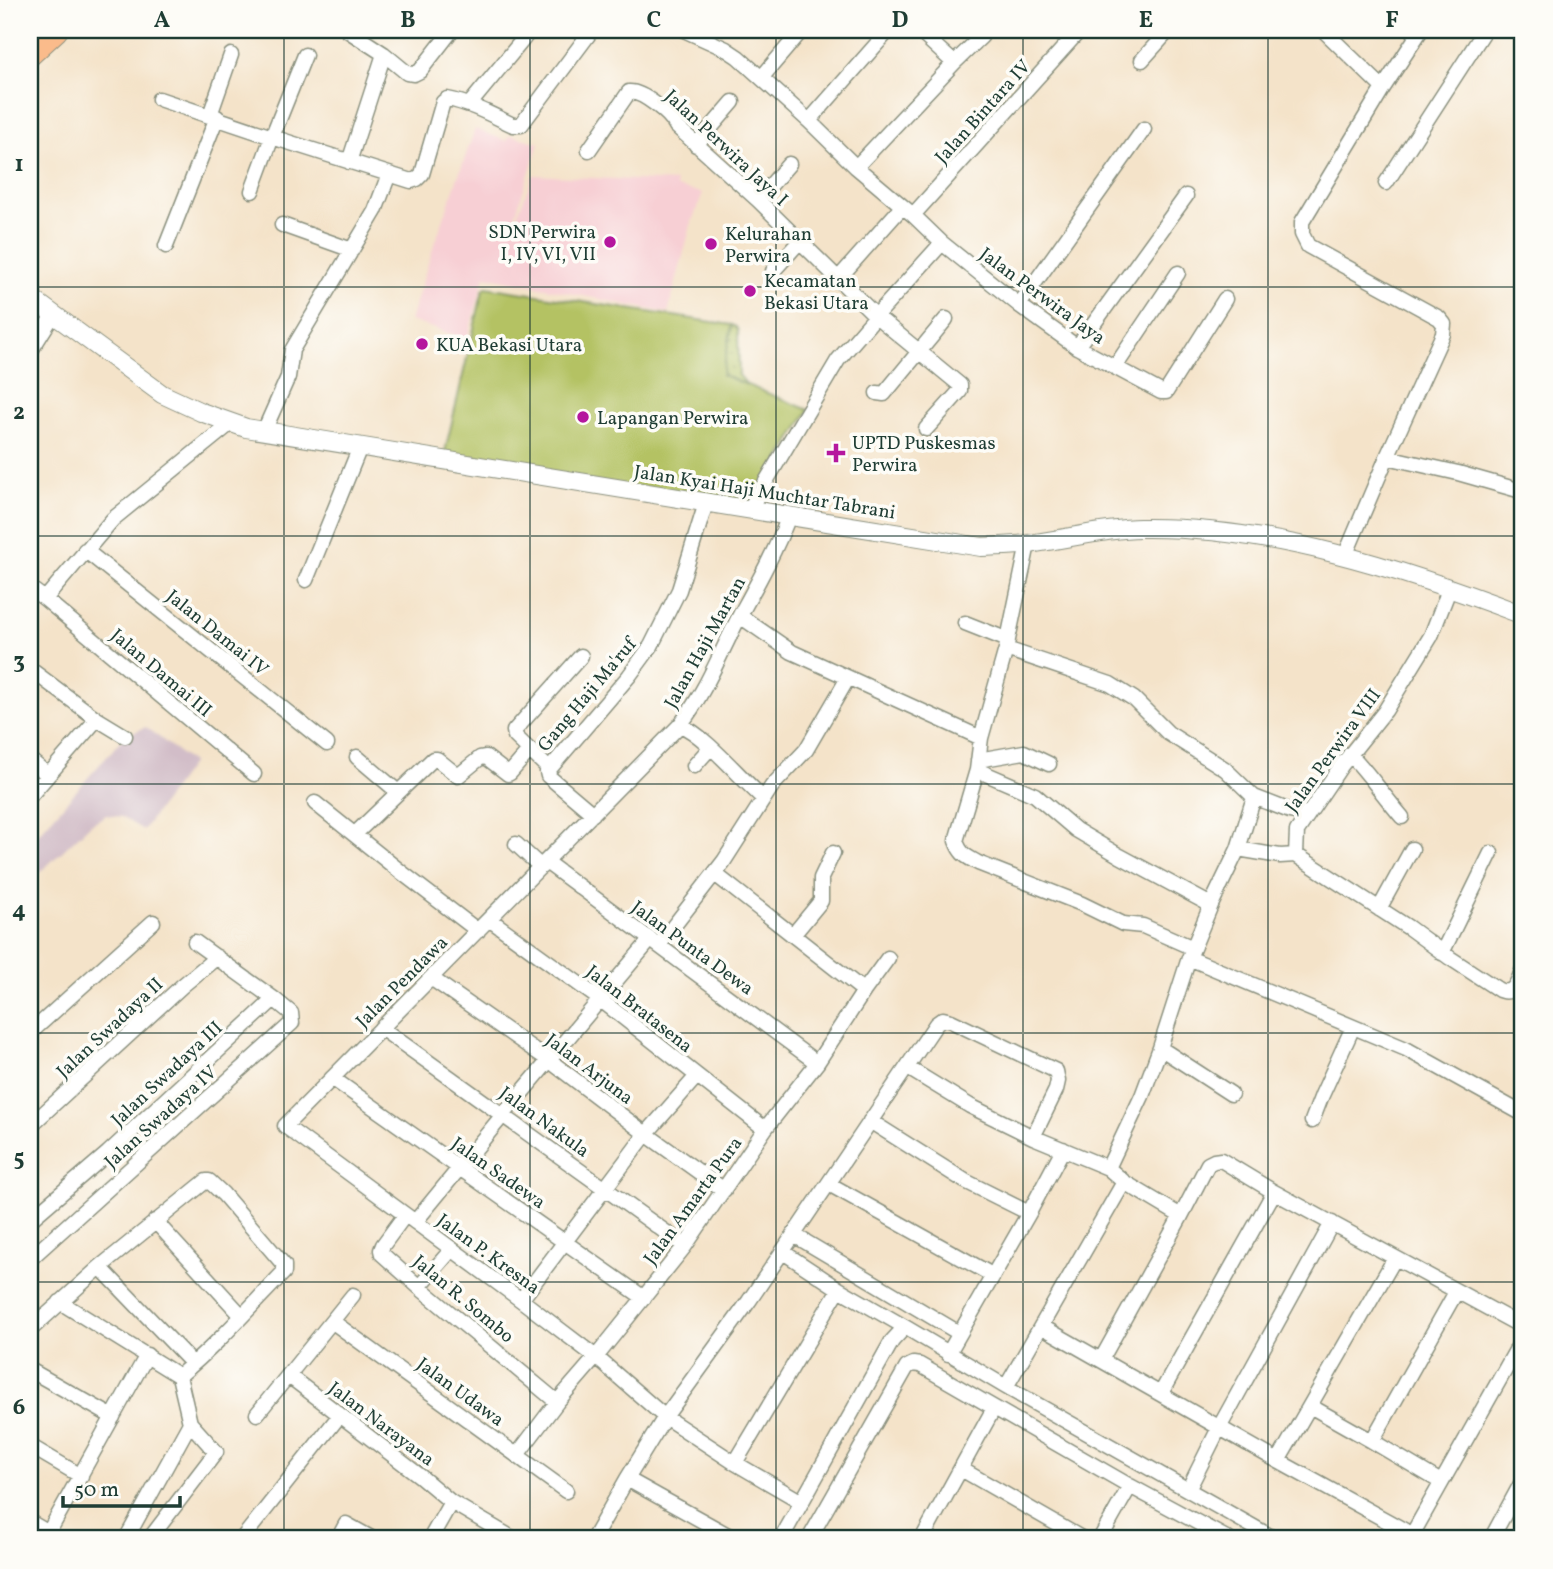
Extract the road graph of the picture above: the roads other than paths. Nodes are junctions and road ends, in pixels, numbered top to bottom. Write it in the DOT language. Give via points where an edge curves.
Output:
graph roads {
  1 [pos="56,30"];
  2 [pos="347,30"];
  3 [pos="452,30"];
  4 [pos="530,30"];
  5 [pos="592,30"];
  6 [pos="684,30"];
  7 [pos="802,30"];
  8 [pos="889,30"];
  9 [pos="918,30"];
  10 [pos="1169,30"];
  11 [pos="1323,30"];
  12 [pos="1421,30"];
  13 [pos="1485,30"];
  14 [pos="1079,32"];
  15 [pos="981,37"];
  16 [pos="30,54"];
  17 [pos="384,54"];
  18 [pos="231,55"];
  19 [pos="305,55"];
  20 [pos="1142,60"];
  21 [pos="954,64"];
  22 [pos="762,77"];
  23 [pos="1383,88"];
  24 [pos="159,99"];
  25 [pos="733,102"];
  26 [pos="469,105"];
  27 [pos="213,116"];
  28 [pos="809,121"];
  29 [pos="1144,129"];
  30 [pos="272,138"];
  31 [pos="696,145"];
  32 [pos="589,150"];
  33 [pos="349,162"];
  34 [pos="789,164"];
  35 [pos="856,167"];
  36 [pos="389,174"];
  37 [pos="1386,183"];
  38 [pos="252,191"];
  39 [pos="1186,196"];
  40 [pos="758,200"];
  41 [pos="908,211"];
  42 [pos="282,225"];
  43 [pos="800,241"];
  44 [pos="942,243"];
  45 [pos="166,246"];
  46 [pos="352,250"];
  47 [pos="773,271"];
  48 [pos="1178,273"];
  49 [pos="838,279"];
  50 [pos="30,297"];
  51 [pos="1224,299"];
  52 [pos="1019,305"];
  53 [pos="53,315"];
  54 [pos="876,316"];
  55 [pos="946,319"];
  56 [pos="1077,347"];
  57 [pos="30,352"];
  58 [pos="919,352"];
  59 [pos="1115,367"];
  60 [pos="877,393"];
  61 [pos="231,423"];
  62 [pos="926,429"];
  63 [pos="264,431"];
  64 [pos="360,447"];
  65 [pos="1387,457"];
  66 [pos="1523,494"];
  67 [pos="706,503"];
  68 [pos="750,510"];
  69 [pos="789,516"];
  70 [pos="1028,544"];
  71 [pos="85,550"];
  72 [pos="1345,556"];
  73 [pos="306,580"];
  74 [pos="1450,587"];
  75 [pos="30,588"];
  76 [pos="45,599"];
  77 [pos="740,615"];
  78 [pos="1523,615"];
  79 [pos="965,623"];
  80 [pos="1007,645"];
  81 [pos="581,656"];
  82 [pos="30,669"];
  83 [pos="848,678"];
  84 [pos="97,719"];
  85 [pos="680,725"];
  86 [pos="125,736"];
  87 [pos="981,738"];
  88 [pos="327,744"];
  89 [pos="710,748"];
  90 [pos="530,750"];
  91 [pos="1350,754"];
  92 [pos="357,757"];
  93 [pos="30,760"];
  94 [pos="1049,764"];
  95 [pos="977,765"];
  96 [pos="694,766"];
  97 [pos="549,769"];
  98 [pos="48,775"];
  99 [pos="254,775"];
  100 [pos="398,792"];
  101 [pos="30,796"];
  102 [pos="1254,797"];
  103 [pos="763,799"];
  104 [pos="315,803"];
  105 [pos="593,814"];
  106 [pos="1308,814"];
  107 [pos="1402,817"];
  108 [pos="355,834"];
  109 [pos="516,844"];
  110 [pos="1238,849"];
  111 [pos="1412,849"];
  112 [pos="832,853"];
  113 [pos="1491,853"];
  114 [pos="1296,855"];
  115 [pos="543,865"];
  116 [pos="715,874"];
  117 [pos="1211,905"];
  118 [pos="1379,909"];
  119 [pos="489,919"];
  120 [pos="153,922"];
  121 [pos="478,931"];
  122 [pos="793,935"];
  123 [pos="195,942"];
  124 [pos="655,942"];
  125 [pos="1191,953"];
  126 [pos="1442,953"];
  127 [pos="217,957"];
  128 [pos="887,958"];
  129 [pos="1523,969"];
  130 [pos="431,978"];
  131 [pos="864,991"];
  132 [pos="274,999"];
  133 [pos="601,1000"];
  134 [pos="1353,1027"];
  135 [pos="381,1028"];
  136 [pos="30,1033"];
  137 [pos="1160,1048"];
  138 [pos="550,1061"];
  139 [pos="817,1063"];
  140 [pos="908,1068"];
  141 [pos="697,1076"];
  142 [pos="332,1078"];
  143 [pos="1231,1094"];
  144 [pos="1523,1114"];
  145 [pos="503,1115"];
  146 [pos="870,1121"];
  147 [pos="1312,1121"];
  148 [pos="30,1126"];
  149 [pos="285,1126"];
  150 [pos="765,1129"];
  151 [pos="646,1134"];
  152 [pos="1033,1137"];
  153 [pos="1063,1149"];
  154 [pos="460,1168"];
  155 [pos="1108,1168"];
  156 [pos="1124,1182"];
  157 [pos="829,1184"];
  158 [pos="604,1188"];
  159 [pos="724,1190"];
  160 [pos="1273,1192"];
  161 [pos="1029,1213"];
  162 [pos="1181,1216"];
  163 [pos="410,1218"];
  164 [pos="30,1220"];
  165 [pos="155,1222"];
  166 [pos="1332,1223"];
  167 [pos="794,1235"];
  168 [pos="565,1242"];
  169 [pos="685,1246"];
  170 [pos="452,1249"];
  171 [pos="783,1252"];
  172 [pos="1395,1258"];
  173 [pos="30,1259"];
  174 [pos="100,1267"];
  175 [pos="992,1275"];
  176 [pos="419,1287"];
  177 [pos="839,1289"];
  178 [pos="1456,1292"];
  179 [pos="353,1295"];
  180 [pos="644,1298"];
  181 [pos="521,1300"];
  182 [pos="60,1302"];
  183 [pos="242,1316"];
  184 [pos="333,1322"];
  185 [pos="1041,1325"];
  186 [pos="905,1327"];
  187 [pos="1523,1327"];
  188 [pos="30,1330"];
  189 [pos="959,1333"];
  190 [pos="1523,1338"];
  191 [pos="947,1353"];
  192 [pos="147,1355"];
  193 [pos="596,1357"];
  194 [pos="1101,1360"];
  195 [pos="193,1364"];
  196 [pos="30,1370"];
  197 [pos="179,1376"];
  198 [pos="289,1376"];
  199 [pos="1006,1387"];
  200 [pos="1161,1393"];
  201 [pos="557,1402"];
  202 [pos="1310,1406"];
  203 [pos="994,1408"];
  204 [pos="257,1414"];
  205 [pos="340,1415"];
  206 [pos="113,1417"];
  207 [pos="665,1417"];
  208 [pos="190,1423"];
  209 [pos="1219,1427"];
  210 [pos="1372,1441"];
  211 [pos="30,1446"];
  212 [pos="517,1455"];
  213 [pos="1278,1461"];
  214 [pos="735,1463"];
  215 [pos="961,1469"];
  216 [pos="1158,1473"];
  217 [pos="81,1475"];
  218 [pos="627,1479"];
  219 [pos="1523,1480"];
  220 [pos="1441,1482"];
  221 [pos="1130,1486"];
  222 [pos="1188,1490"];
  223 [pos="566,1492"];
  224 [pos="1146,1494"];
  225 [pos="451,1502"];
  226 [pos="802,1502"];
  227 [pos="30,1522"];
  228 [pos="135,1523"];
  229 [pos="47,1536"];
  230 [pos="928,1537"];
  231 [pos="1416,1537"];
  232 [pos="153,1538"];
  233 [pos="597,1538"];
  234 [pos="126,1539"];
  235 [pos="242,1539"];
  236 [pos="338,1539"];
  237 [pos="373,1539"];
  238 [pos="430,1539"];
  239 [pos="514,1539"];
  240 [pos="735,1539"];
  241 [pos="781,1539"];
  242 [pos="809,1539"];
  243 [pos="1083,1539"];
  244 [pos="1100,1539"];
  245 [pos="1228,1539"];
  246 [pos="1275,1539"];
  247 [pos="1491,1539"];
  1 -- 16 [label="main road"];
  2 -- 17 [label="street"];
  3 -- 17 [label="street" via="414,74"];
  4 -- 26 [label="street"];
  5 -- 26 [label="street" via="521,125"];
  6 -- 22 [label="street, Jalan Perwira Jaya" via="726,49"];
  7 -- 22 [label="street"];
  8 -- 28 [label="street"];
  9 -- 21 [label="street"];
  10 -- 20 [label="street"];
  11 -- 23 [label="street"];
  12 -- 23 [label="street"];
  13 -- 37 [label="street"];
  14 -- 41 [label="street, Jalan Bintara IV"];
  15 -- 21 [label="street"];
  17 -- 33 [label="street"];
  18 -- 27 [label="street"];
  19 -- 30 [label="street"];
  21 -- 35 [label="street"];
  22 -- 28 [label="street, Jalan Perwira Jaya"];
  23 -- 65 [label="street" via="1303,222 1301,234 1308,246 1444,324"];
  24 -- 27 [label="street"];
  25 -- 31 [label="street"];
  26 -- 36 [label="street" via="447,99 443,103 417,179"];
  27 -- 30 [label="street"];
  27 -- 45 [label="street"];
  28 -- 35 [label="street, Jalan Perwira Jaya"];
  29 -- 52 [label="street"];
  30 -- 33 [label="street"];
  30 -- 38 [label="street"];
  31 -- 32 [label="street, Jalan Perwira Jaya I" via="672,118 633,91"];
  31 -- 40 [label="street, Jalan Perwira Jaya I"];
  33 -- 36 [label="street"];
  34 -- 40 [label="street"];
  35 -- 41 [label="street, Jalan Perwira Jaya"];
  36 -- 46 [label="street"];
  39 -- 56 [label="street"];
  40 -- 43 [label="street, Jalan Perwira Jaya I"];
  41 -- 44 [label="street, Jalan Perwira Jaya"];
  41 -- 49 [label="street, Jalan Bintara IV"];
  42 -- 46 [label="street"];
  43 -- 47 [label="street"];
  43 -- 49 [label="street, Jalan Perwira Jaya I"];
  44 -- 52 [label="street, Jalan Perwira Jaya"];
  44 -- 54 [label="street"];
  46 -- 63 [label="street" via="292,350 288,377"];
  48 -- 59 [label="street"];
  49 -- 54 [label="street, Jalan Perwira Jaya I"];
  50 -- 53 [label="street, Jalan Kyai Haji Muchtar Tabrani"];
  51 -- 59 [label="street, Jalan Perwira Jaya" via="1166,392"];
  52 -- 56 [label="street, Jalan Perwira Jaya"];
  53 -- 57 [label="street"];
  53 -- 61 [label="street, Jalan Kyai Haji Muchtar Tabrani" via="162,394"];
  54 -- 58 [label="street, Jalan Perwira Jaya I"];
  54 -- 68 [label="street" via="838,360"];
  55 -- 58 [label="street"];
  56 -- 59 [label="street, Jalan Perwira Jaya"];
  58 -- 60 [label="street" via="884,394"];
  58 -- 62 [label="street, Jalan Perwira Jaya I" via="961,388"];
  61 -- 63 [label="street, Jalan Kyai Haji Muchtar Tabrani"];
  61 -- 71 [label="street" via="109,523"];
  63 -- 64 [label="street, Jalan Kyai Haji Muchtar Tabrani"];
  64 -- 67 [label="street, Jalan Kyai Haji Muchtar Tabrani"];
  64 -- 73 [label="street"];
  65 -- 66 [label="street"];
  65 -- 72 [label="street"];
  67 -- 68 [label="street, Jalan Kyai Haji Muchtar Tabrani"];
  67 -- 97 [label="street, Gang Haji Ma'ruf" via="679,590 651,646"];
  68 -- 69 [label="street, Jalan Kyai Haji Muchtar Tabrani"];
  69 -- 70 [label="street, Jalan Kyai Haji Muchtar Tabrani" via="981,547"];
  69 -- 77 [label="street, Jalan Haji Martan"];
  70 -- 72 [label="street, Jalan Kyai Haji Muchtar Tabrani" via="1139,528 1206,531"];
  70 -- 80 [label="street"];
  71 -- 76 [label="street"];
  71 -- 88 [label="street, Jalan Damai IV"];
  72 -- 74 [label="street, Jalan Kyai Haji Muchtar Tabrani"];
  74 -- 78 [label="street, Jalan Kyai Haji Muchtar Tabrani"];
  74 -- 91 [label="street, Jalan Perwira VIII" via="1431,636 1385,711"];
  75 -- 76 [label="street, Jalan Damai III"];
  76 -- 99 [label="street, Jalan Damai III"];
  77 -- 83 [label="street" via="792,652"];
  77 -- 85 [label="street, Jalan Haji Martan"];
  79 -- 80 [label="street"];
  80 -- 87 [label="street"];
  80 -- 102 [label="street" via="1110,684 1134,699 1168,733 1225,769"];
  81 -- 90 [label="street" via="514,731"];
  82 -- 84 [label="street"];
  83 -- 87 [label="street"];
  83 -- 103 [label="street" via="806,750"];
  84 -- 86 [label="street"];
  84 -- 98 [label="street"];
  85 -- 89 [label="street"];
  85 -- 105 [label="street, Jalan Haji Martan"];
  87 -- 95 [label="street"];
  89 -- 96 [label="street"];
  89 -- 103 [label="street"];
  90 -- 97 [label="street"];
  90 -- 100 [label="street" via="510,774 486,757 458,776 433,759"];
  91 -- 106 [label="street, Jalan Perwira VIII"];
  91 -- 107 [label="street"];
  92 -- 100 [label="street"];
  93 -- 98 [label="street"];
  94 -- 95 [label="street" via="1024,752"];
  95 -- 117 [label="street" via="1035,795 1076,830"];
  95 -- 125 [label="street" via="956,841 962,854 1123,924 1143,926"];
  97 -- 105 [label="street, Gang Haji Ma'ruf" via="548,776"];
  98 -- 101 [label="street"];
  100 -- 108 [label="street"];
  102 -- 106 [label="street"];
  102 -- 110 [label="street"];
  103 -- 116 [label="street"];
  104 -- 108 [label="street"];
  105 -- 115 [label="street, Jalan Haji Martan"];
  106 -- 114 [label="street, Jalan Perwira VIII" via="1297,831"];
  108 -- 121 [label="street"];
  109 -- 115 [label="street, Jalan Punta Dewa"];
  110 -- 114 [label="street"];
  110 -- 117 [label="street"];
  111 -- 118 [label="street"];
  112 -- 122 [label="street" via="821,878 821,901"];
  113 -- 126 [label="street"];
  114 -- 118 [label="street"];
  115 -- 119 [label="street, Jalan Pendawa"];
  115 -- 124 [label="street, Jalan Punta Dewa"];
  116 -- 122 [label="street"];
  116 -- 124 [label="street"];
  117 -- 125 [label="street"];
  118 -- 126 [label="street"];
  119 -- 121 [label="street, Jalan Pendawa"];
  119 -- 133 [label="street, Jalan Bratasena"];
  120 -- 136 [label="street"];
  121 -- 130 [label="street, Jalan Pendawa"];
  122 -- 131 [label="street"];
  123 -- 127 [label="street"];
  124 -- 133 [label="street"];
  124 -- 139 [label="street, Jalan Punta Dewa"];
  125 -- 134 [label="street"];
  125 -- 137 [label="street"];
  126 -- 129 [label="street" via="1506,992 1514,988"];
  127 -- 132 [label="street"];
  127 -- 148 [label="street, Jalan Swadaya II"];
  128 -- 131 [label="street, Jalan Amarta Pura"];
  130 -- 135 [label="street, Jalan Pendawa"];
  130 -- 138 [label="street, Jalan Arjuna"];
  131 -- 139 [label="street, Jalan Amarta Pura"];
  132 -- 164 [label="street, Jalan Swadaya III"];
  132 -- 173 [label="street, Jalan Swadaya IV" via="291,1013 292,1023"];
  133 -- 138 [label="street"];
  133 -- 141 [label="street, Jalan Bratasena"];
  134 -- 144 [label="street" via="1406,1049"];
  134 -- 147 [label="street"];
  135 -- 142 [label="street, Jalan Pendawa"];
  135 -- 145 [label="street, Jalan Nakula"];
  137 -- 143 [label="street"];
  137 -- 155 [label="street"];
  138 -- 145 [label="street"];
  138 -- 151 [label="street, Jalan Arjuna"];
  139 -- 150 [label="street, Jalan Amarta Pura"];
  140 -- 146 [label="street"];
  140 -- 152 [label="street"];
  140 -- 152 [label="street" via="943,1020 1056,1071 1056,1090"];
  141 -- 150 [label="street, Jalan Bratasena"];
  141 -- 151 [label="street"];
  142 -- 149 [label="street, Jalan Pendawa"];
  142 -- 154 [label="street, Jalan Sadewa"];
  145 -- 154 [label="street"];
  145 -- 158 [label="street, Jalan Nakula"];
  146 -- 157 [label="street"];
  146 -- 161 [label="street" via="965,1181"];
  149 -- 163 [label="street, Jalan P. Kresna"];
  150 -- 159 [label="street, Jalan Amarta Pura"];
  151 -- 158 [label="street"];
  151 -- 159 [label="street, Jalan Arjuna"];
  152 -- 153 [label="street"];
  153 -- 155 [label="street"];
  153 -- 161 [label="street"];
  154 -- 163 [label="street"];
  154 -- 168 [label="street, Jalan Sadewa"];
  155 -- 156 [label="street"];
  156 -- 162 [label="street"];
  156 -- 185 [label="street"];
  157 -- 167 [label="street"];
  157 -- 175 [label="street"];
  158 -- 168 [label="street"];
  158 -- 169 [label="street, Jalan Nakula"];
  159 -- 169 [label="street, Jalan Amarta Pura"];
  160 -- 162 [label="street" via="1221,1160 1214,1161 1208,1164"];
  160 -- 166 [label="street"];
  160 -- 200 [label="street"];
  161 -- 175 [label="street"];
  162 -- 194 [label="street"];
  163 -- 170 [label="street, Jalan P. Kresna"];
  163 -- 176 [label="street, Jalan R. Sombo" via="381,1250"];
  165 -- 174 [label="street"];
  165 -- 183 [label="street"];
  165 -- 183 [label="street" via="206,1181 223,1194 285,1267"];
  166 -- 172 [label="street"];
  166 -- 209 [label="street"];
  167 -- 171 [label="street"];
  167 -- 189 [label="street"];
  168 -- 180 [label="street, Jalan Sadewa"];
  168 -- 181 [label="street"];
  169 -- 180 [label="street, Jalan Amarta Pura"];
  170 -- 176 [label="street"];
  170 -- 181 [label="street, Jalan P. Kresna"];
  171 -- 177 [label="street"];
  171 -- 207 [label="street"];
  172 -- 178 [label="street"];
  172 -- 202 [label="street"];
  174 -- 182 [label="street"];
  174 -- 195 [label="street"];
  175 -- 189 [label="street"];
  176 -- 201 [label="street, Jalan R. Sombo"];
  177 -- 186 [label="street"];
  177 -- 214 [label="street"];
  178 -- 187 [label="street"];
  178 -- 210 [label="street"];
  179 -- 184 [label="street"];
  180 -- 193 [label="street, Jalan Amarta Pura"];
  181 -- 193 [label="street, Jalan P. Kresna"];
  182 -- 188 [label="street"];
  182 -- 192 [label="street"];
  183 -- 195 [label="street"];
  184 -- 198 [label="street"];
  184 -- 212 [label="street, Jalan Udawa"];
  185 -- 194 [label="street"];
  185 -- 199 [label="street"];
  186 -- 191 [label="street"];
  186 -- 226 [label="street" via="892,1341"];
  189 -- 191 [label="street"];
  190 -- 220 [label="street"];
  191 -- 199 [label="street"];
  192 -- 197 [label="street"];
  192 -- 206 [label="street"];
  193 -- 201 [label="street, Jalan Amarta Pura"];
  193 -- 207 [label="street, Jalan P. Kresna"];
  194 -- 200 [label="street"];
  195 -- 197 [label="street"];
  196 -- 206 [label="street"];
  197 -- 208 [label="street"];
  198 -- 204 [label="street"];
  198 -- 205 [label="street, Jalan Narayana"];
  199 -- 216 [label="street"];
  200 -- 209 [label="street"];
  201 -- 212 [label="street, Jalan Amarta Pura"];
  202 -- 210 [label="street"];
  202 -- 213 [label="street"];
  203 -- 215 [label="street"];
  203 -- 221 [label="street"];
  203 -- 242 [label="street" via="920,1365 907,1367"];
  205 -- 225 [label="street, Jalan Narayana"];
  205 -- 235 [label="street"];
  206 -- 217 [label="street"];
  207 -- 214 [label="street, Jalan P. Kresna"];
  207 -- 218 [label="street"];
  208 -- 228 [label="street"];
  208 -- 232 [label="street" via="216,1452"];
  209 -- 213 [label="street"];
  209 -- 222 [label="street"];
  210 -- 220 [label="street"];
  211 -- 217 [label="street"];
  212 -- 223 [label="street, Jalan Udawa"];
  213 -- 231 [label="street"];
  214 -- 226 [label="street, Jalan P. Kresna"];
  215 -- 230 [label="street"];
  215 -- 243 [label="street"];
  216 -- 222 [label="street"];
  216 -- 224 [label="street"];
  217 -- 229 [label="street"];
  218 -- 233 [label="street"];
  218 -- 240 [label="street"];
  219 -- 247 [label="street"];
  220 -- 231 [label="street"];
  221 -- 224 [label="street"];
  221 -- 244 [label="street"];
  222 -- 246 [label="street"];
  224 -- 245 [label="street"];
  225 -- 238 [label="street"];
  225 -- 239 [label="street, Jalan Narayana"];
  226 -- 241 [label="street"];
  227 -- 229 [label="street"];
  228 -- 232 [label="street"];
  228 -- 234 [label="street"];
  236 -- 237 [label="street" via="346,1524"];
}
